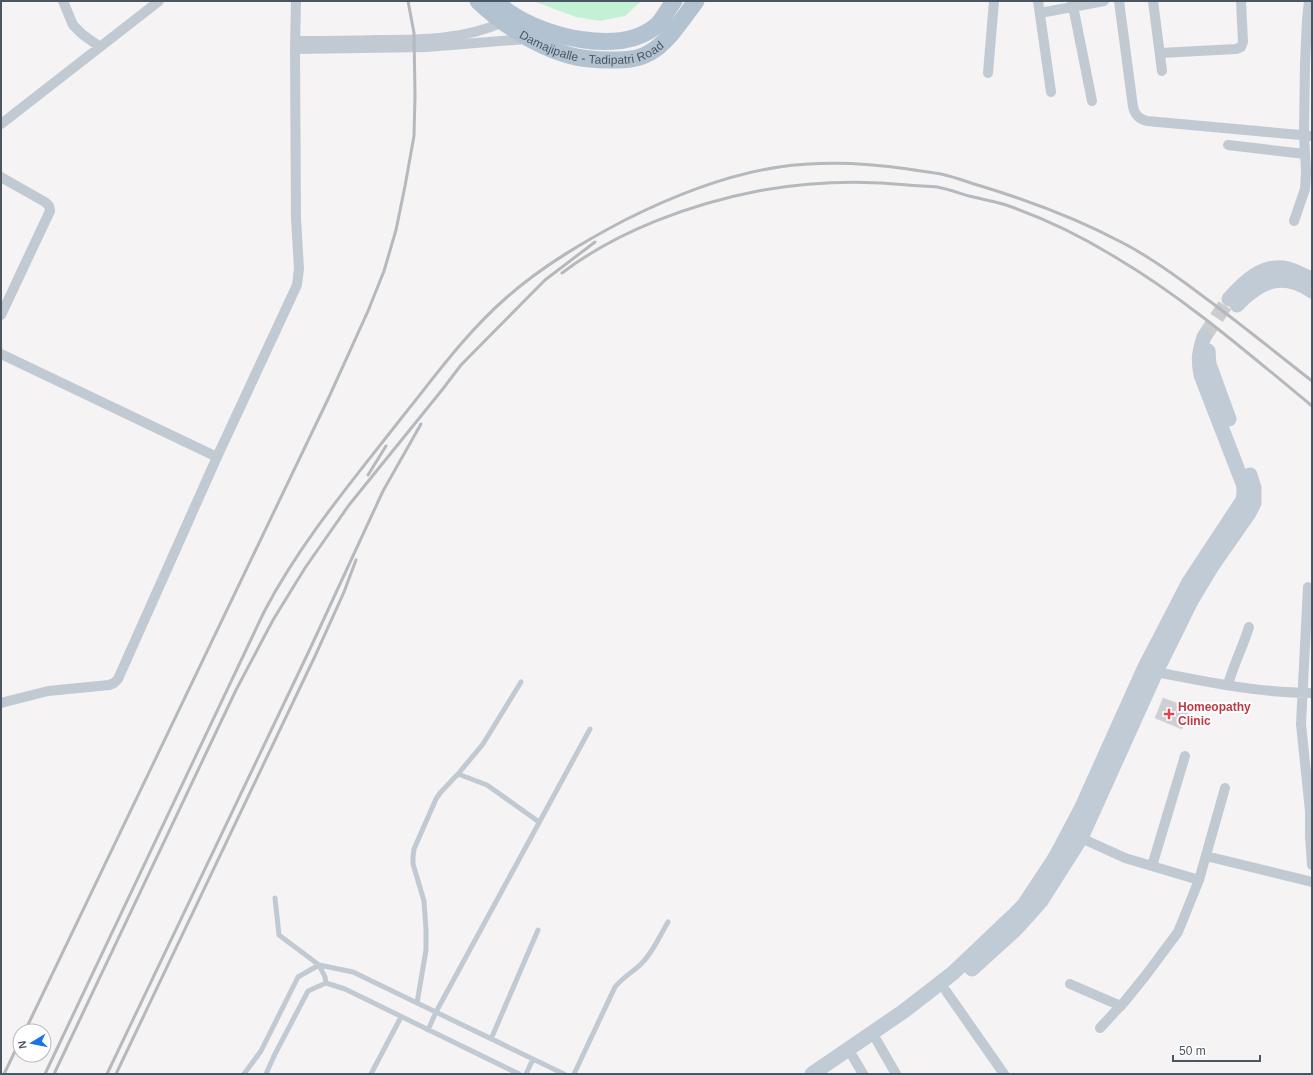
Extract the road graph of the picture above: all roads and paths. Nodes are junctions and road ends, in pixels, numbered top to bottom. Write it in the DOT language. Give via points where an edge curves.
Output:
graph roads {
  1 [pos="63,1"];
  2 [pos="159,1"];
  3 [pos="296,1"];
  4 [pos="478,1"];
  5 [pos="497,1"];
  6 [pos="674,1"];
  7 [pos="696,1"];
  8 [pos="994,1"];
  9 [pos="1038,1"];
  10 [pos="1104,1"];
  11 [pos="1119,1"];
  12 [pos="1153,1"];
  13 [pos="1242,1"];
  14 [pos="1309,1"];
  15 [pos="1073,4"];
  16 [pos="1040,13"];
  17 [pos="503,22"];
  18 [pos="547,31"];
  19 [pos="530,39"];
  20 [pos="295,45"];
  21 [pos="100,47"];
  22 [pos="1160,53"];
  23 [pos="1308,63"];
  24 [pos="1162,71"];
  25 [pos="988,73"];
  26 [pos="1051,92"];
  27 [pos="1092,101"];
  28 [pos="1,124"];
  29 [pos="1308,135"];
  30 [pos="1228,146"];
  31 [pos="1305,154"];
  32 [pos="1309,168"];
  33 [pos="1,177"];
  34 [pos="1294,221"];
  35 [pos="1312,279"];
  36 [pos="1312,291"];
  37 [pos="1,315"];
  38 [pos="1,354"];
  39 [pos="217,457"];
  40 [pos="1308,587"];
  41 [pos="1249,627"];
  42 [pos="1156,672"];
  43 [pos="520,682"];
  44 [pos="1228,685"];
  45 [pos="1307,693"];
  46 [pos="1,703"];
  47 [pos="590,728"];
  48 [pos="1185,756"];
  49 [pos="458,774"];
  50 [pos="1225,788"];
  51 [pos="1311,811"];
  52 [pos="539,822"];
  53 [pos="1311,837"];
  54 [pos="1081,838"];
  55 [pos="1206,856"];
  56 [pos="1152,866"];
  57 [pos="1312,866"];
  58 [pos="1199,880"];
  59 [pos="1312,882"];
  60 [pos="275,898"];
  61 [pos="668,922"];
  62 [pos="538,930"];
  63 [pos="320,965"];
  64 [pos="326,983"];
  65 [pos="1070,984"];
  66 [pos="946,991"];
  67 [pos="417,1003"];
  68 [pos="1121,1006"];
  69 [pos="436,1012"];
  70 [pos="400,1017"];
  71 [pos="1100,1028"];
  72 [pos="428,1030"];
  73 [pos="491,1039"];
  74 [pos="877,1041"];
  75 [pos="853,1057"];
  76 [pos="534,1059"];
  77 [pos="244,1074"];
  78 [pos="266,1074"];
  79 [pos="371,1074"];
  80 [pos="519,1074"];
  81 [pos="526,1074"];
  82 [pos="564,1074"];
  83 [pos="574,1074"];
  84 [pos="812,1074"];
  85 [pos="830,1074"];
  86 [pos="863,1074"];
  87 [pos="896,1074"];
  88 [pos="1004,1074"];
  1 -- 21 [label="street" via="73,25"];
  2 -- 21 [label="street"];
  3 -- 20 [label="street"];
  4 -- 17 [label="main road, Damajipalle - Tadipatri Road"];
  5 -- 18 [label="main road, Damajipalle - Tadipatri Road" via="510,13"];
  6 -- 18 [label="main road, Damajipalle - Tadipatri Road" via="656,25 643,34 624,40 604,42"];
  7 -- 19 [label="main road, Damajipalle - Tadipatri Road" via="659,46 638,58 583,58 568,55"];
  8 -- 25 [label="street"];
  9 -- 16 [label="street"];
  10 -- 15 [label="street"];
  11 -- 29 [label="street" via="1133,107 1140,119"];
  12 -- 22 [label="street"];
  13 -- 22 [label="street" via="1241,47"];
  14 -- 23 [label="street"];
  15 -- 16 [label="street"];
  15 -- 27 [label="street"];
  16 -- 26 [label="street"];
  17 -- 19 [label="main road, Damajipalle - Tadipatri Road"];
  17 -- 20 [label="street" via="478,32 432,38"];
  18 -- 19 [label="street"];
  19 -- 20 [label="street" via="426,47"];
  20 -- 39 [label="street" via="298,277 294,292"];
  21 -- 28 [label="street"];
  22 -- 24 [label="street"];
  23 -- 29 [label="street"];
  29 -- 31 [label="street"];
  30 -- 31 [label="street"];
  31 -- 32 [label="street"];
  32 -- 34 [label="street"];
  33 -- 37 [label="street" via="45,202 50,211"];
  35 -- 36 [label="main road" via="1290,270 1272,269 1259,273 1242,284 1233,302 1257,287 1278,280 1300,284"];
  38 -- 39 [label="street"];
  39 -- 46 [label="street" via="118,679 110,686 48,691"];
  40 -- 45 [label="street"];
  41 -- 44 [label="street"];
  42 -- 44 [label="street"];
  42 -- 54 [label="main road"];
  42 -- 84 [label="main road" via="1192,599 1254,503 1252,481 1209,364 1208,340 1200,350 1201,375 1244,486 1243,500 1193,575 1144,668 1059,852 1019,911 956,970 904,1011"];
  43 -- 49 [label="lane" via="483,744"];
  44 -- 45 [label="street"];
  45 -- 51 [label="street" via="1302,734"];
  47 -- 52 [label="lane"];
  48 -- 56 [label="street"];
  49 -- 52 [label="lane" via="487,785"];
  49 -- 67 [label="lane" via="436,799 414,853 413,864 424,901 426,930 426,950"];
  50 -- 55 [label="street"];
  51 -- 53 [label="street"];
  52 -- 69 [label="lane"];
  53 -- 57 [label="street"];
  54 -- 56 [label="street" via="1125,858"];
  54 -- 66 [label="main road" via="1041,901 1016,929"];
  55 -- 58 [label="street"];
  55 -- 59 [label="street"];
  56 -- 58 [label="street"];
  58 -- 68 [label="street" via="1178,932"];
  60 -- 63 [label="lane" via="279,935"];
  61 -- 83 [label="lane" via="648,957 615,987"];
  62 -- 73 [label="lane"];
  63 -- 64 [label="lane"];
  63 -- 67 [label="lane" via="353,972"];
  63 -- 77 [label="lane" via="298,977 261,1050"];
  64 -- 70 [label="lane"];
  64 -- 78 [label="lane" via="308,991"];
  65 -- 68 [label="street"];
  66 -- 74 [label="main road"];
  66 -- 88 [label="street"];
  67 -- 69 [label="lane"];
  68 -- 71 [label="street"];
  69 -- 72 [label="lane"];
  69 -- 73 [label="lane"];
  70 -- 72 [label="lane"];
  70 -- 79 [label="lane"];
  72 -- 80 [label="lane"];
  73 -- 76 [label="lane"];
  74 -- 75 [label="main road"];
  74 -- 87 [label="street"];
  75 -- 85 [label="main road"];
  75 -- 86 [label="street"];
  76 -- 81 [label="lane"];
  76 -- 82 [label="lane"];
}
